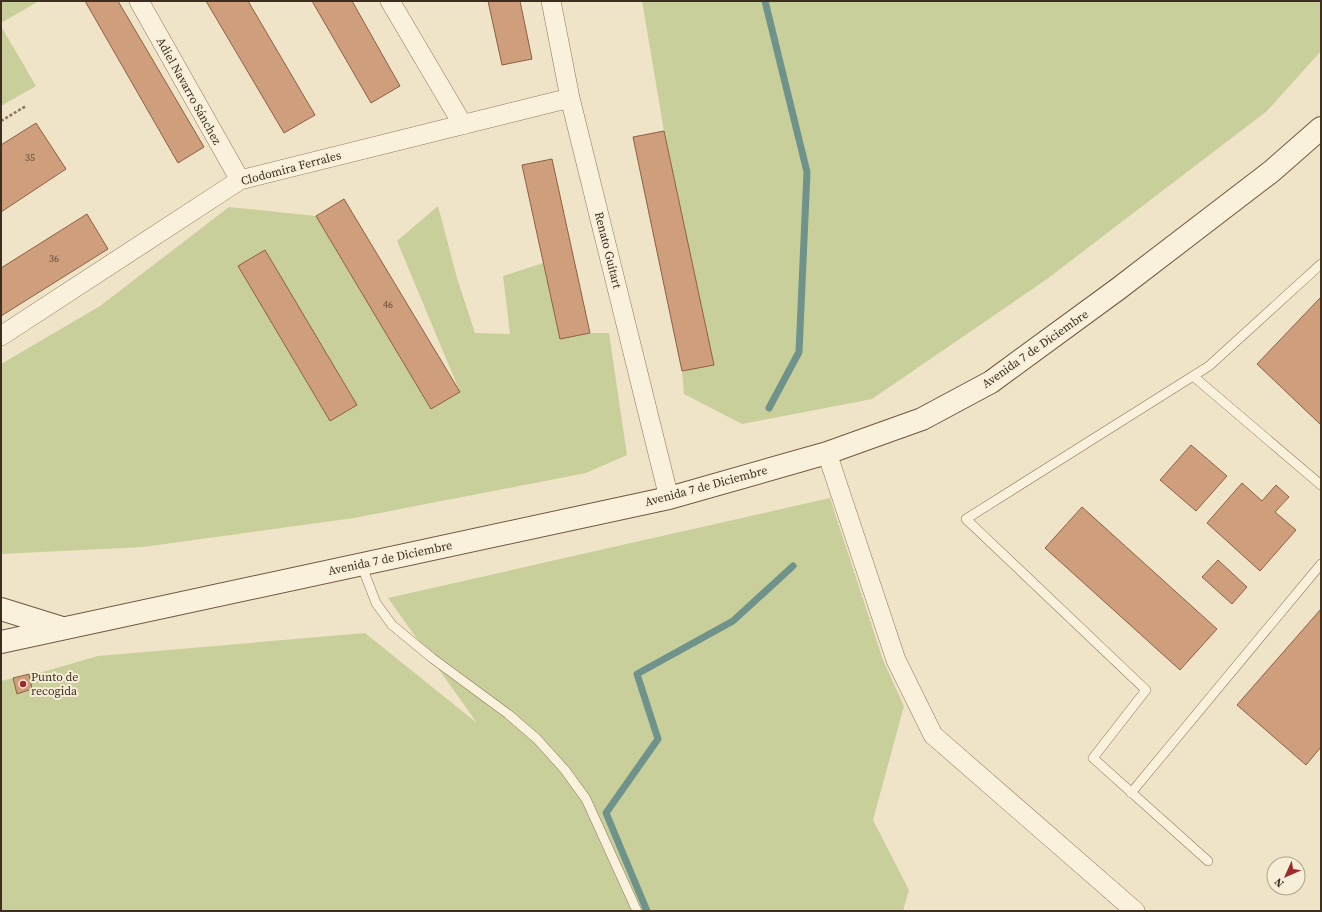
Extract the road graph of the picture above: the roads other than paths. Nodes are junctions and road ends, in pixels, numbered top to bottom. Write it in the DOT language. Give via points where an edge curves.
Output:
graph roads {
  1 [pos="139,1"];
  2 [pos="390,1"];
  3 [pos="551,1"];
  4 [pos="570,98"];
  5 [pos="463,124"];
  6 [pos="1321,128"];
  7 [pos="240,180"];
  8 [pos="1321,264"];
  9 [pos="1,336"];
  10 [pos="1193,376"];
  11 [pos="827,453"];
  12 [pos="1321,485"];
  13 [pos="669,498"];
  14 [pos="361,564"];
  15 [pos="1321,564"];
  16 [pos="1,609"];
  17 [pos="63,628"];
  18 [pos="1,642"];
  19 [pos="1131,794"];
  20 [pos="1208,861"];
  21 [pos="636,911"];
  22 [pos="1135,911"];
  1 -- 7 [label="street, Adiel Navarro Sánchez"];
  2 -- 5 [label="street"];
  3 -- 4 [label="street, Renato Guitart"];
  4 -- 5 [label="street, Clodomira Ferrales"];
  4 -- 13 [label="street, Renato Guitart"];
  5 -- 7 [label="street, Clodomira Ferrales"];
  6 -- 11 [label="main road, Avenida 7 de Diciembre" via="1254,185 992,382 922,419"];
  7 -- 9 [label="street, Clodomira Ferrales"];
  8 -- 10 [label="lane" via="1209,366"];
  10 -- 12 [label="lane"];
  10 -- 19 [label="lane" via="966,519 1146,690 1093,758"];
  11 -- 13 [label="main road, Avenida 7 de Diciembre"];
  11 -- 22 [label="street" via="896,660 933,735"];
  13 -- 14 [label="main road, Avenida 7 de Diciembre"];
  14 -- 17 [label="main road, Avenida 7 de Diciembre"];
  14 -- 21 [label="lane" via="376,603 392,625 508,714 537,739 565,770 586,799"];
  15 -- 19 [label="lane"];
  16 -- 17 [label="main road"];
  17 -- 18 [label="main road, Avenida 7 de Diciembre"];
  19 -- 20 [label="lane"];
}
